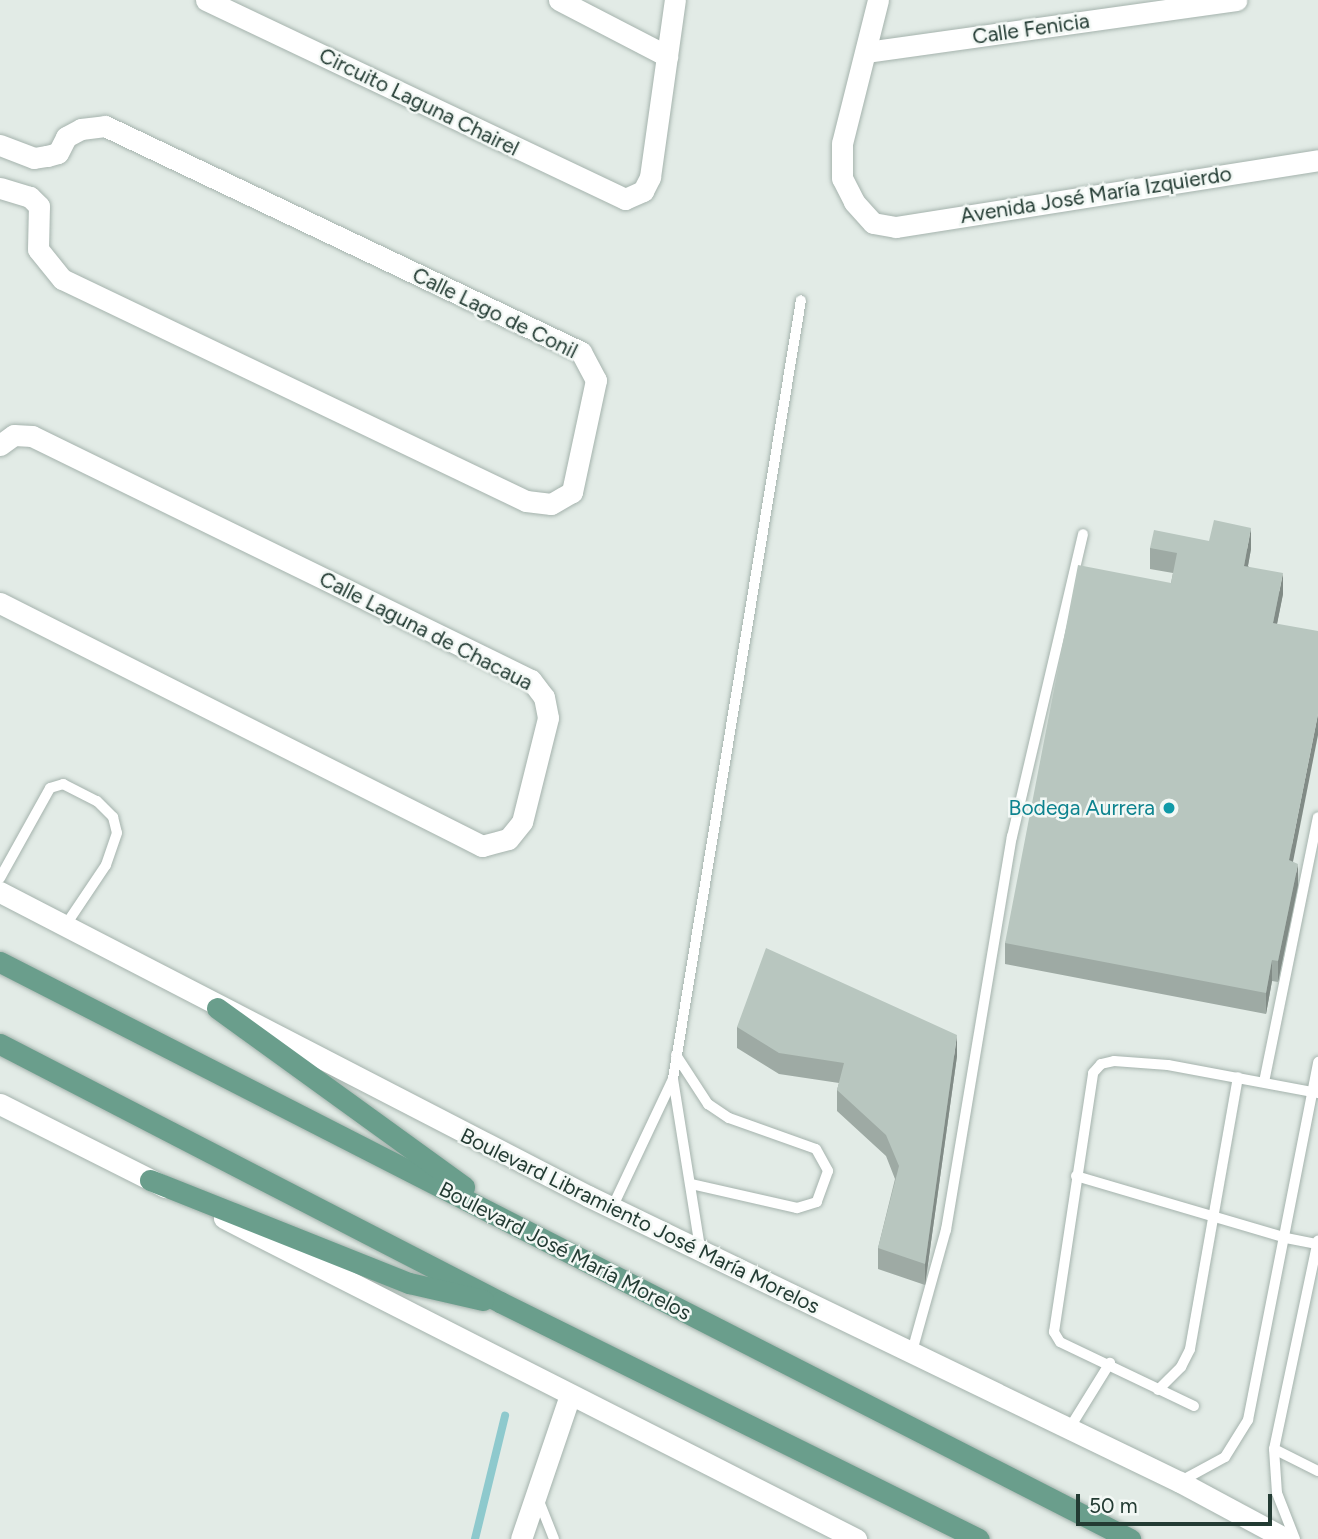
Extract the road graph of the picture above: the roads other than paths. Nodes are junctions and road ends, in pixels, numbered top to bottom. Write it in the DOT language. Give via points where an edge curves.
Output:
graph roads {
  1 [pos="206,0"];
  2 [pos="559,0"];
  3 [pos="675,0"];
  4 [pos="878,0"];
  5 [pos="1236,0"];
  6 [pos="867,52"];
  7 [pos="667,56"];
  8 [pos="0,145"];
  9 [pos="1318,160"];
  10 [pos="0,188"];
  11 [pos="801,300"];
  12 [pos="0,445"];
  13 [pos="1083,534"];
  14 [pos="0,603"];
  15 [pos="1318,817"];
  16 [pos="0,878"];
  17 [pos="0,892"];
  18 [pos="65,926"];
  19 [pos="0,962"];
  20 [pos="217,1008"];
  21 [pos="0,1044"];
  22 [pos="676,1055"];
  23 [pos="1318,1062"];
  24 [pos="1238,1077"];
  25 [pos="673,1079"];
  26 [pos="1264,1082"];
  27 [pos="1315,1092"];
  28 [pos="0,1104"];
  29 [pos="1076,1175"];
  30 [pos="150,1180"];
  31 [pos="691,1184"];
  32 [pos="612,1208"];
  33 [pos="1213,1214"];
  34 [pos="529,1233"];
  35 [pos="1286,1238"];
  36 [pos="1318,1243"];
  37 [pos="700,1248"];
  38 [pos="500,1302"];
  39 [pos="911,1355"];
  40 [pos="1110,1363"];
  41 [pos="1158,1390"];
  42 [pos="570,1395"];
  43 [pos="1194,1406"];
  44 [pos="1069,1429"];
  45 [pos="1273,1449"];
  46 [pos="1318,1471"];
  47 [pos="1180,1482"];
  48 [pos="536,1494"];
  49 [pos="521,1539"];
  50 [pos="554,1539"];
  51 [pos="856,1539"];
  52 [pos="979,1539"];
  53 [pos="1130,1539"];
  54 [pos="1286,1539"];
  55 [pos="1294,1539"];
  1 -- 7 [label="street, Circuito Laguna Chairel" via="617,197 633,197 650,177"];
  2 -- 7 [label="street"];
  3 -- 7 [label="street"];
  4 -- 6 [label="street"];
  5 -- 6 [label="street, Calle Fenicia"];
  6 -- 9 [label="street, Avenida José María Izquierdo" via="842,143 842,178 854,202 873,223 897,227"];
  8 -- 10 [label="street, Calle Lago de Conil" via="34,158 47,156 58,153 66,137 81,129 105,126 581,352 596,380 572,492 551,504 526,501 62,279 38,249 39,206 30,197"];
  11 -- 22 [label="lane"];
  12 -- 14 [label="street, Calle Laguna de Chacaua" via="14,435 32,436 531,680 544,697 548,718 522,822 509,839 482,846"];
  13 -- 39 [label="lane" via="1012,837 946,1230"];
  15 -- 26 [label="lane"];
  16 -- 18 [label="lane" via="50,788 64,784 97,801 113,817 117,833 106,865"];
  17 -- 18 [label="street, Boulevard Libramiento José María Morelos"];
  18 -- 20 [label="street, Boulevard Libramiento José María Morelos"];
  19 -- 34 [label="main road, Boulevard José María Morelos"];
  20 -- 32 [label="street, Boulevard Libramiento José María Morelos"];
  20 -- 34 [label="main road"];
  21 -- 38 [label="main road"];
  22 -- 25 [label="lane"];
  22 -- 31 [label="lane" via="708,1104 729,1118 816,1149 828,1171 817,1202 797,1209"];
  23 -- 27 [label="lane"];
  24 -- 26 [label="lane"];
  24 -- 29 [label="lane" via="1168,1065 1101,1064 1093,1073"];
  24 -- 33 [label="lane"];
  25 -- 31 [label="lane"];
  25 -- 32 [label="lane"];
  26 -- 27 [label="lane"];
  27 -- 35 [label="lane"];
  28 -- 30 [label="street"];
  29 -- 33 [label="lane"];
  29 -- 40 [label="lane" via="1054,1332 1060,1342"];
  30 -- 38 [label="main road" via="409,1283"];
  30 -- 42 [label="street"];
  31 -- 37 [label="lane"];
  32 -- 37 [label="street, Boulevard Libramiento José María Morelos"];
  33 -- 35 [label="lane"];
  33 -- 41 [label="lane" via="1190,1349 1181,1367"];
  34 -- 53 [label="main road, Boulevard José María Morelos"];
  35 -- 36 [label="lane"];
  35 -- 47 [label="lane" via="1248,1420 1225,1457"];
  36 -- 45 [label="lane"];
  37 -- 39 [label="street, Boulevard Libramiento José María Morelos"];
  38 -- 52 [label="main road"];
  39 -- 44 [label="street, Boulevard Libramiento José María Morelos"];
  40 -- 41 [label="lane"];
  40 -- 44 [label="lane"];
  41 -- 43 [label="lane"];
  42 -- 48 [label="street"];
  42 -- 51 [label="street"];
  44 -- 47 [label="street, Boulevard Libramiento José María Morelos"];
  45 -- 46 [label="lane"];
  45 -- 55 [label="lane" via="1277,1493"];
  47 -- 54 [label="street, Boulevard Libramiento José María Morelos"];
  48 -- 49 [label="street"];
  48 -- 50 [label="lane"];
}
